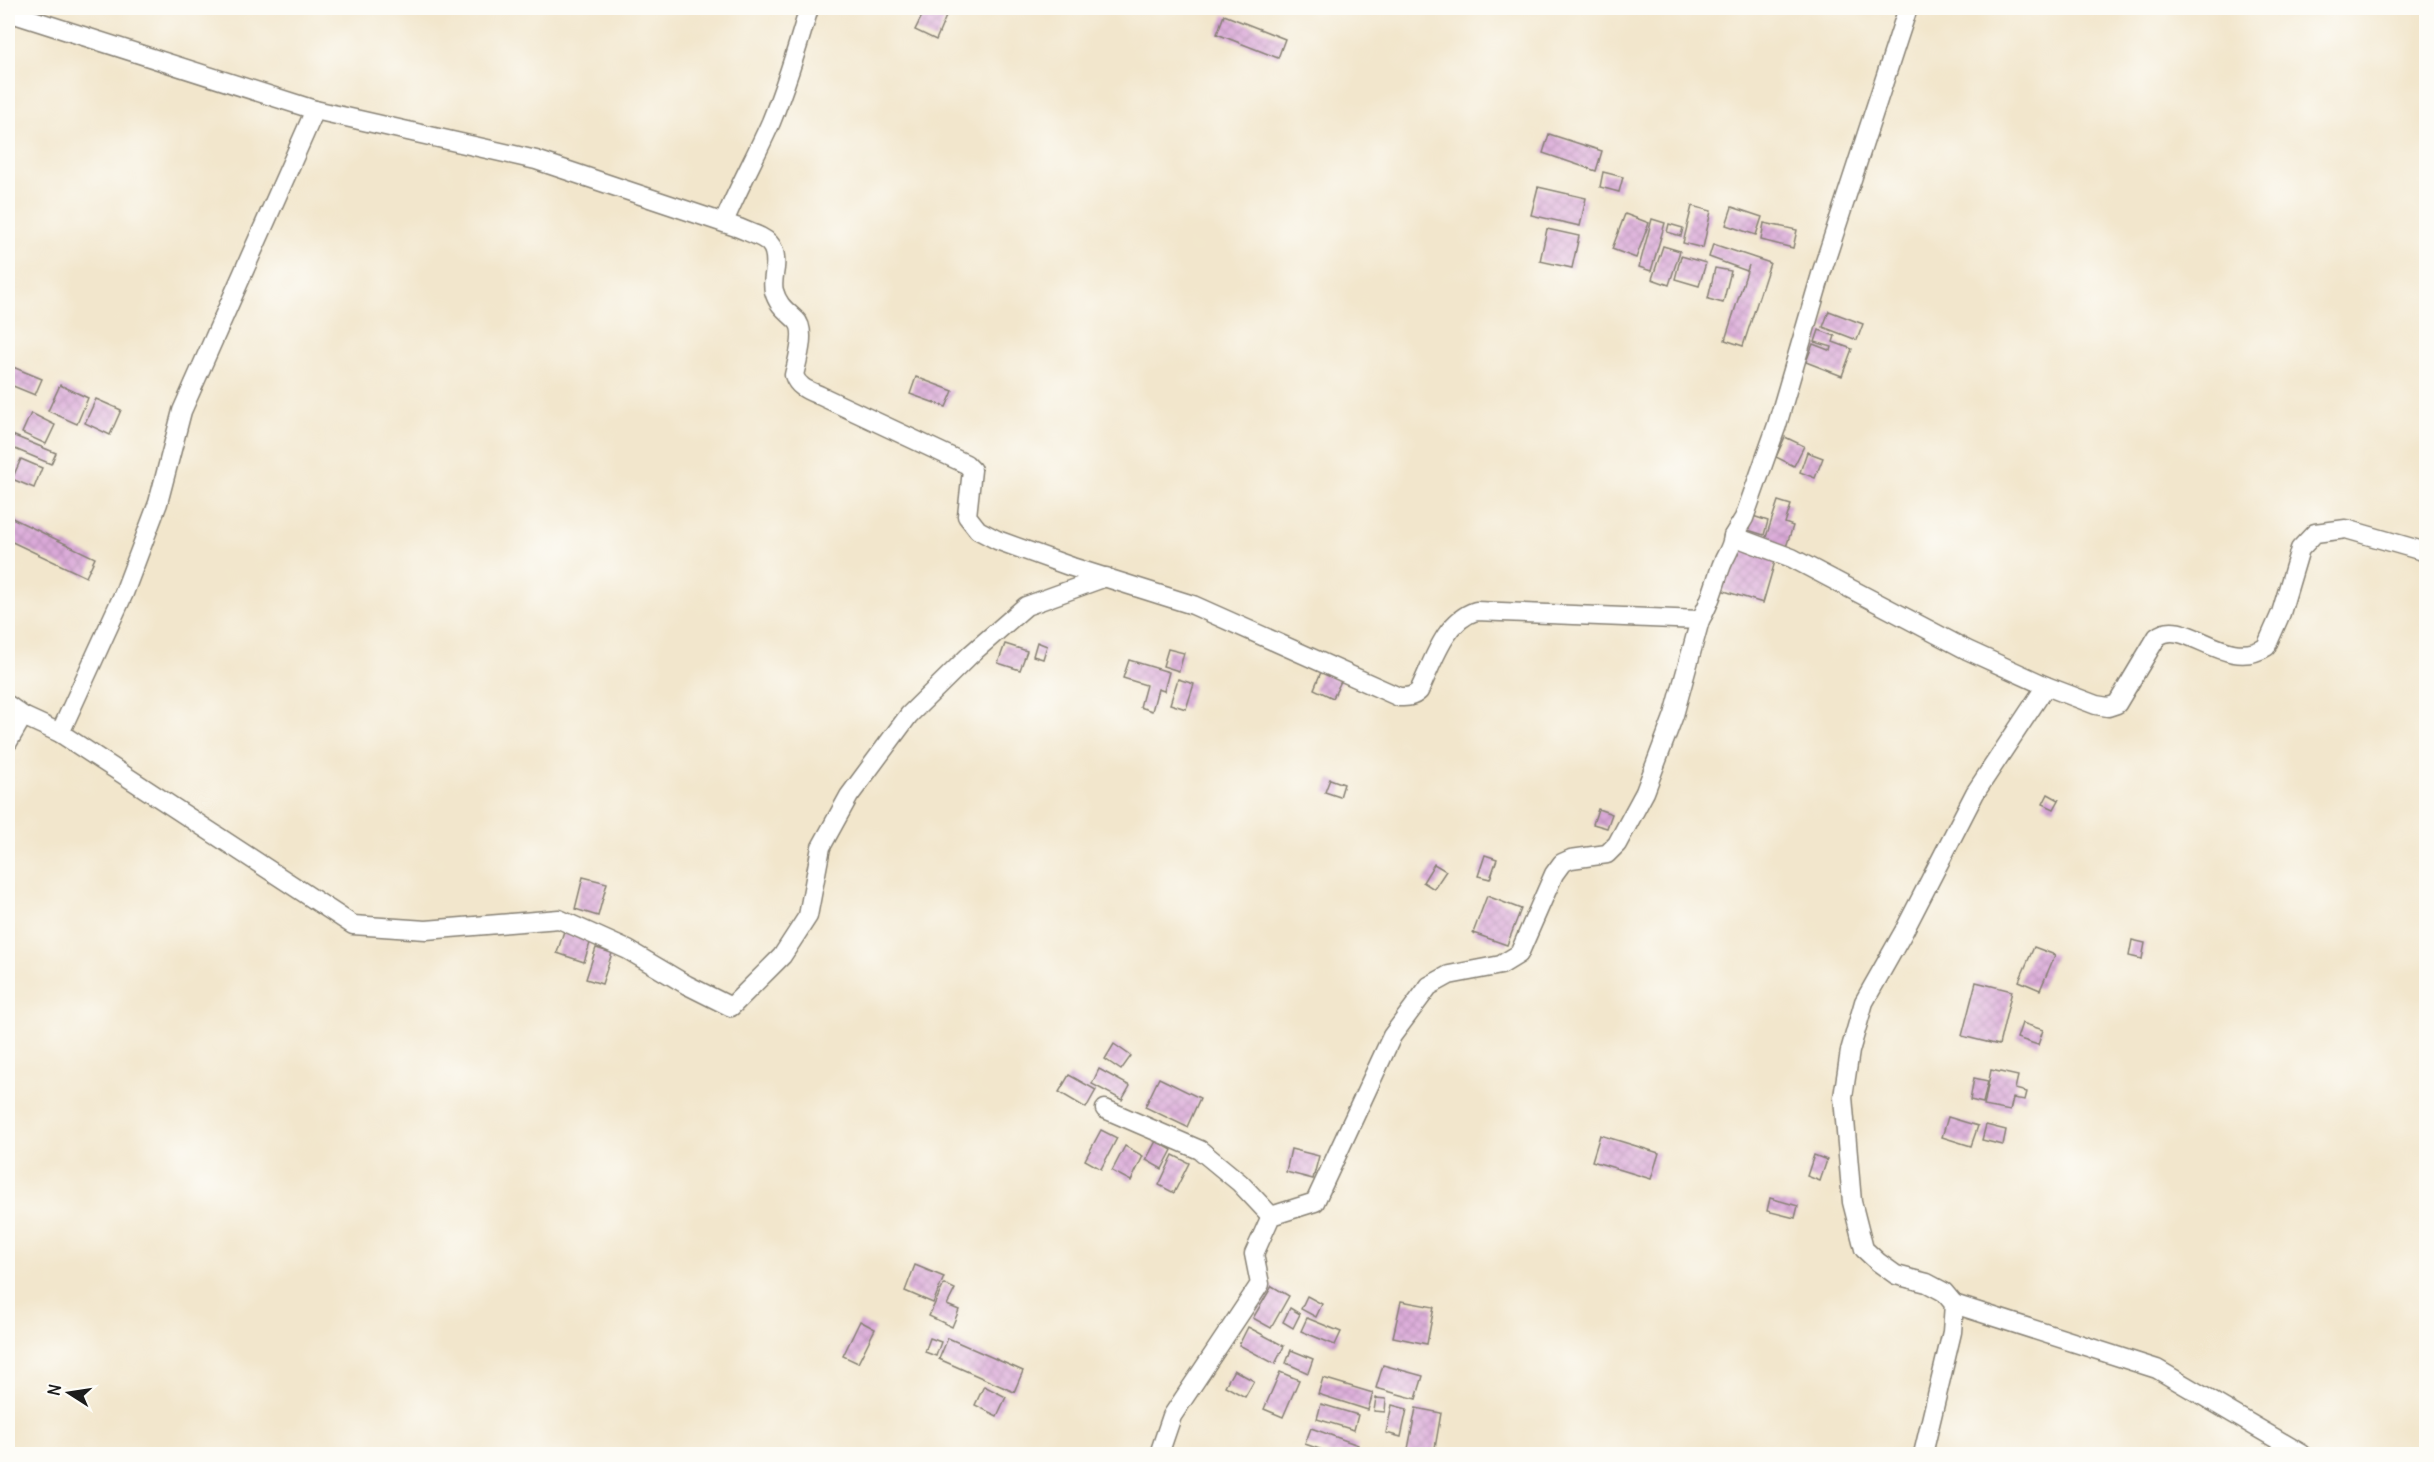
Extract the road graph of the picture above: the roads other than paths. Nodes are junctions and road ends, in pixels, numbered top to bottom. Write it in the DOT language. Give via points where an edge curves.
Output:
graph roads {
  1 [pos="809,8"];
  2 [pos="1908,8"];
  3 [pos="8,12"];
  4 [pos="315,110"];
  5 [pos="724,222"];
  6 [pos="1733,536"];
  7 [pos="2427,552"];
  8 [pos="1106,577"];
  9 [pos="1700,620"];
  10 [pos="2046,686"];
  11 [pos="8,705"];
  12 [pos="23,716"];
  13 [pos="60,733"];
  14 [pos="8,742"];
  15 [pos="1105,1108"];
  16 [pos="1271,1216"];
  17 [pos="1954,1304"];
  18 [pos="1159,1455"];
  19 [pos="1923,1455"];
  20 [pos="2302,1455"];
  1 -- 5 [label="street" via="770,123"];
  2 -- 6 [label="street" via="1822,271 1777,425 1744,518"];
  3 -- 4 [label="street"];
  4 -- 5 [label="street" via="536,160"];
  4 -- 13 [label="street" via="182,411 158,503 124,592"];
  5 -- 8 [label="street" via="761,237 774,248 774,291 787,315 797,321 801,333 796,382 966,464 973,477 967,516 978,530"];
  6 -- 9 [label="street"];
  6 -- 10 [label="street" via="1792,558 1967,650"];
  7 -- 10 [label="street" via="2346,529 2315,533 2300,549 2281,613 2266,647 2249,654 2231,654 2180,633 2162,632 2117,704 2096,705"];
  8 -- 9 [label="street" via="1192,605 1399,697 1419,691 1447,634 1458,620 1476,610"];
  8 -- 13 [label="street" via="1026,606 909,715 849,796 820,847 808,916 782,956 731,1007 628,950 559,919 426,930 352,925"];
  9 -- 16 [label="street" via="1654,770 1617,844 1607,854 1562,863 1519,954 1501,965 1449,975 1429,986 1392,1036 1315,1202"];
  10 -- 17 [label="street" via="1975,793 1864,1002 1850,1051 1843,1097 1852,1202 1864,1249 1896,1275 1927,1283"];
  11 -- 12 [label="street"];
  12 -- 13 [label="street"];
  12 -- 14 [label="street"];
  15 -- 16 [label="street" via="1200,1150"];
  16 -- 18 [label="street" via="1254,1254 1260,1284 1172,1416"];
  17 -- 19 [label="street" via="1952,1332"];
  17 -- 20 [label="street" via="2157,1369"];
}
